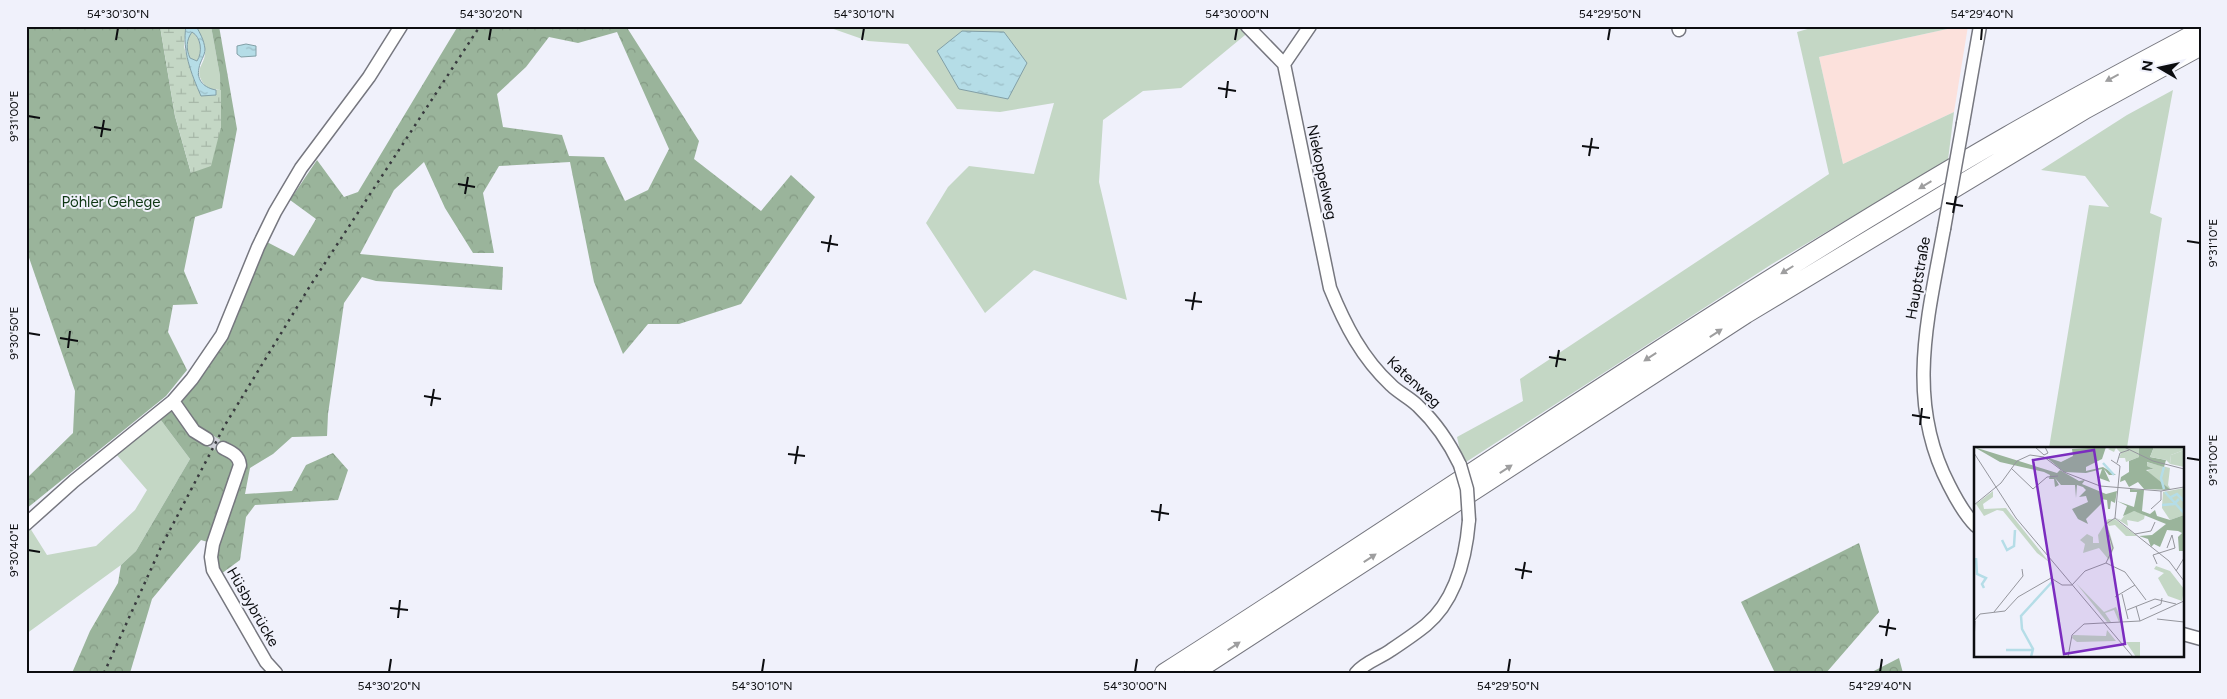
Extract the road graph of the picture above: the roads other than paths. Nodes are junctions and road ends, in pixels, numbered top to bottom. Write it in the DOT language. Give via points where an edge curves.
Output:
graph roads {
  1 [pos="401,26"];
  2 [pos="1247,26"];
  3 [pos="1310,26"];
  4 [pos="1980,26"];
  5 [pos="2201,30"];
  6 [pos="2201,46"];
  7 [pos="1284,64"];
  8 [pos="1350,334"];
  9 [pos="173,401"];
  10 [pos="207,438"];
  11 [pos="223,448"];
  12 [pos="1974,523"];
  13 [pos="26,524"];
  14 [pos="2184,634"];
  15 [pos="2201,640"];
  16 [pos="276,673"];
  17 [pos="1164,673"];
  18 [pos="1193,673"];
  19 [pos="1356,673"];
  1 -- 9 [label="street" via="370,77 302,168 274,212 222,335 192,380"];
  2 -- 7 [label="street"];
  3 -- 7 [label="street"];
  4 -- 12 [label="street, Hauptstraße, bridge" via="1925,336 1923,394 1927,426 1937,459 1953,493"];
  5 -- 17 [label="highway, one-way" via="2007,136 1842,235"];
  18 -- 6 [label="highway, one-way" via="1746,314 2086,109"];
  7 -- 8 [label="street, Niekoppelweg" via="1330,288"];
  8 -- 19 [label="street, Katenweg, bridge" via="1371,364 1440,429 1460,465 1467,489 1469,520 1467,549 1441,607 1427,624"];
  9 -- 10 [label="street" via="194,431"];
  9 -- 13 [label="street"];
  11 -- 16 [label="street, Hüsbybrücke" via="236,456 240,465 213,544 213,570 266,662"];
  14 -- 15 [label="street"];
}
